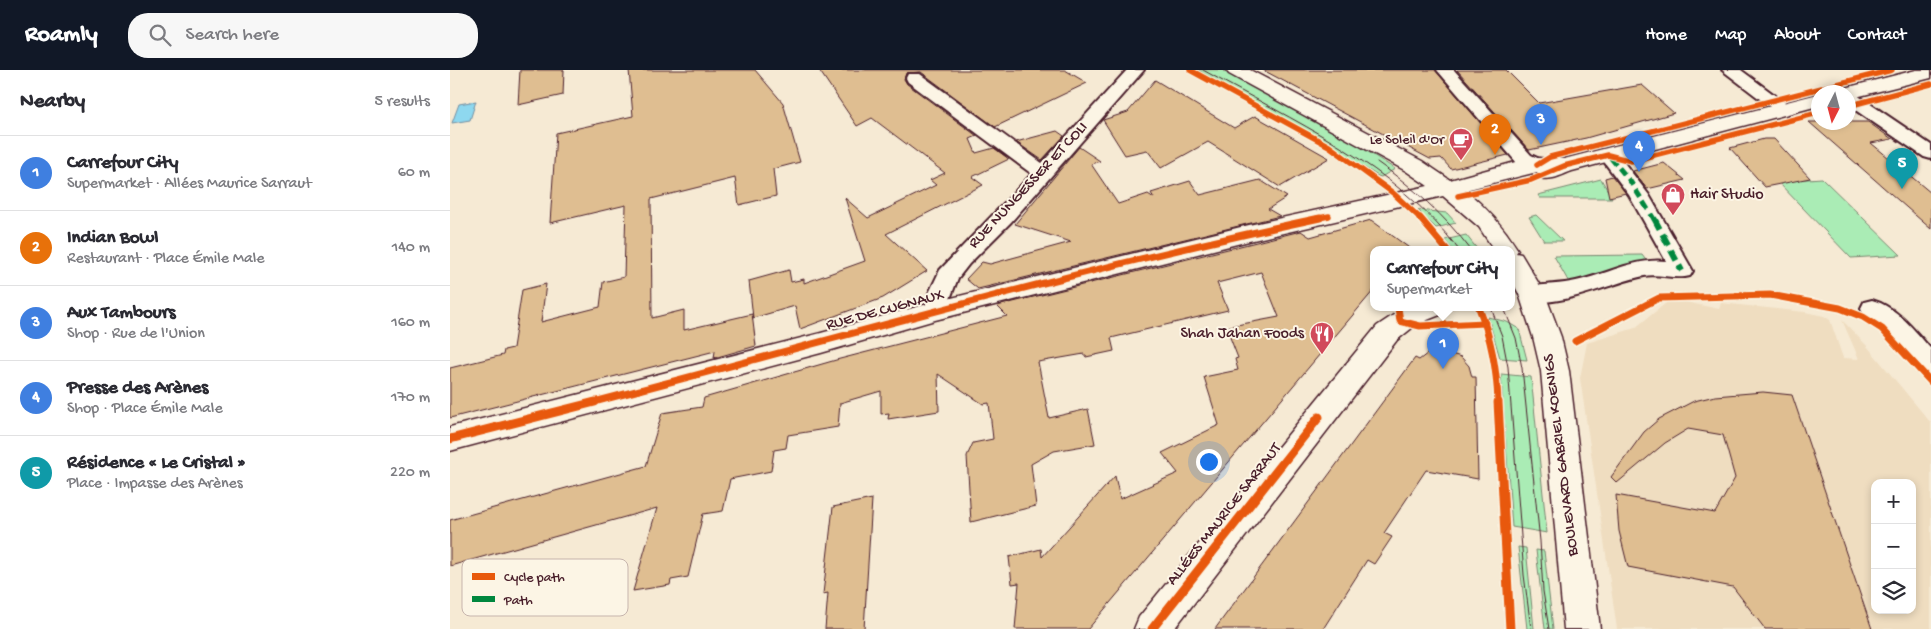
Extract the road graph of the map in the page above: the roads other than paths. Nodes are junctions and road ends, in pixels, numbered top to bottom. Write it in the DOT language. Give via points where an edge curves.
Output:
graph roads {
  1 [pos="1136,70"];
  2 [pos="1236,70"];
  3 [pos="1444,70"];
  4 [pos="1730,70"];
  5 [pos="1931,72"];
  6 [pos="914,78"];
  7 [pos="1856,91"];
  8 [pos="1811,102"];
  9 [pos="1856,103"];
  10 [pos="1783,108"];
  11 [pos="1931,153"];
  12 [pos="1608,155"];
  13 [pos="1564,166"];
  14 [pos="1528,167"];
  15 [pos="1043,173"];
  16 [pos="1451,192"];
  17 [pos="1501,241"];
  18 [pos="1515,270"];
  19 [pos="1522,295"];
  20 [pos="1872,308"];
  21 [pos="935,311"];
  22 [pos="1423,311"];
  23 [pos="1931,366"];
  24 [pos="450,439"];
  25 [pos="1152,629"];
  26 [pos="1582,629"];
  1 -- 15 [label="street, RUE NUNGESSER ET COLI"];
  2 -- 16 [label="main road" via="1414,166"];
  3 -- 14 [label="street"];
  4 -- 10 [label="street"];
  5 -- 7 [label="main road"];
  6 -- 15 [label="street"];
  8 -- 10 [label="main road"];
  9 -- 11 [label="street"];
  10 -- 12 [label="main road"];
  12 -- 13 [label="main road"];
  12 -- 19 [label="street" via="1622,170 1682,271 1644,269 1572,290"];
  13 -- 14 [label="main road"];
  13 -- 16 [label="main road" via="1531,180"];
  14 -- 16 [label="main road"];
  15 -- 21 [label="street, RUE NUNGESSER ET COLI" via="948,275"];
  16 -- 17 [label="main road" via="1487,222"];
  16 -- 21 [label="main road, RUE DE CUGNAUX" via="1422,195 1249,234"];
  18 -- 19 [label="main road, BOULEVARD GABRIEL KOENIGS"];
  19 -- 26 [label="main road, BOULEVARD GABRIEL KOENIGS" via="1547,337 1555,371"];
  20 -- 23 [label="street" via="1894,323"];
  21 -- 24 [label="main road, RUE DE CUGNAUX"];
  22 -- 25 [label="main road, ALLÉES MAURICE SARRAUT" via="1408,317 1387,333"];
}
